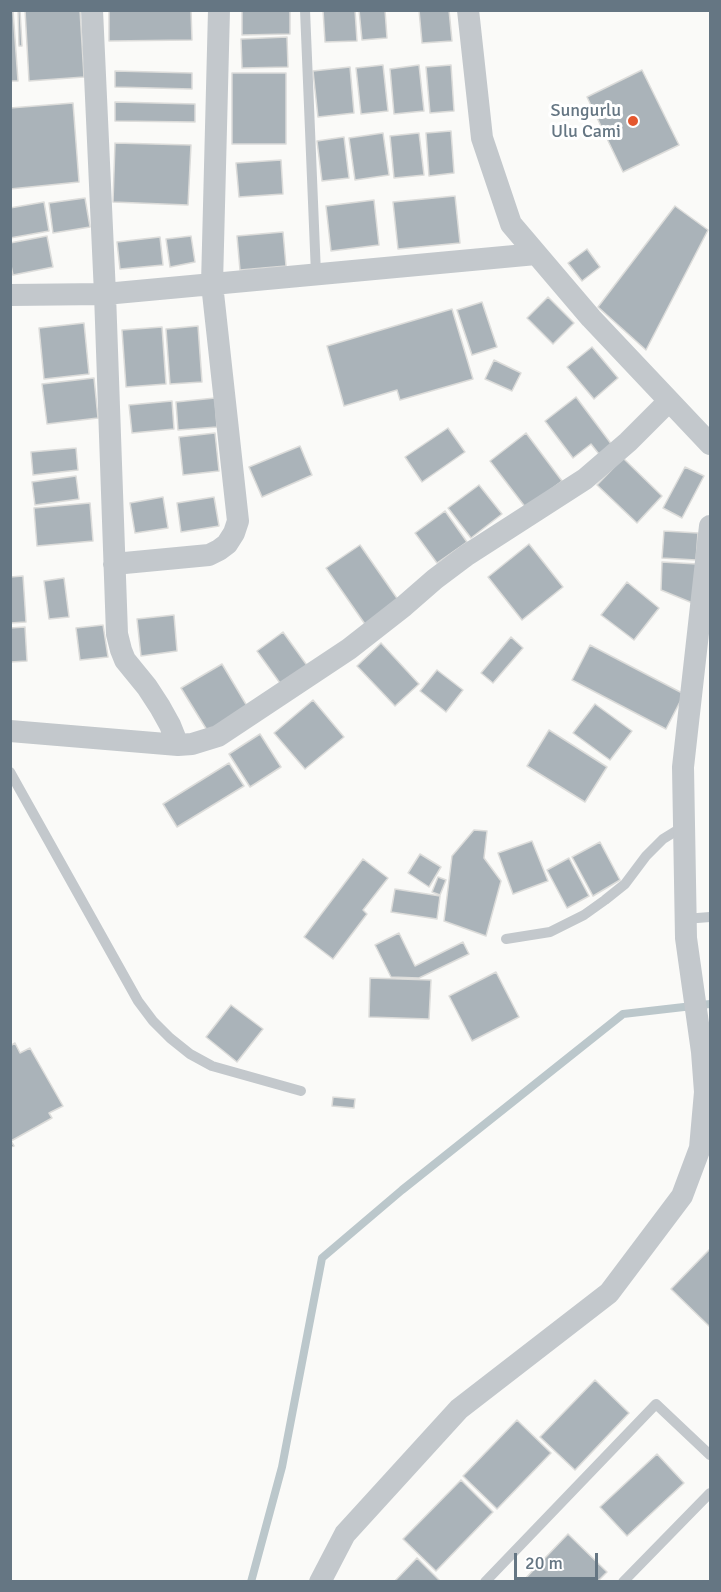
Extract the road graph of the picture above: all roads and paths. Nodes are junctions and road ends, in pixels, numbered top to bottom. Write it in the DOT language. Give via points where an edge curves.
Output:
graph roads {
  1 [pos="92,10"];
  2 [pos="219,10"];
  3 [pos="305,10"];
  4 [pos="468,10"];
  5 [pos="536,254"];
  6 [pos="316,274"];
  7 [pos="212,284"];
  8 [pos="105,294"];
  9 [pos="10,295"];
  10 [pos="669,401"];
  11 [pos="711,444"];
  12 [pos="711,526"];
  13 [pos="114,564"];
  14 [pos="10,731"];
  15 [pos="178,745"];
  16 [pos="10,772"];
  17 [pos="684,829"];
  18 [pos="711,917"];
  19 [pos="685,928"];
  20 [pos="506,939"];
  21 [pos="301,1091"];
  22 [pos="708,1092"];
  23 [pos="711,1455"];
  24 [pos="711,1493"];
  25 [pos="320,1581"];
  26 [pos="485,1581"];
  27 [pos="622,1581"];
  1 -- 8 [label="street"];
  2 -- 7 [label="street"];
  3 -- 6 [label="lane"];
  4 -- 5 [label="street" via="482,138 510,224"];
  5 -- 6 [label="street"];
  5 -- 10 [label="street"];
  6 -- 7 [label="street"];
  7 -- 8 [label="street"];
  7 -- 13 [label="street" via="238,521 234,533 227,544 209,555"];
  8 -- 9 [label="street"];
  8 -- 13 [label="street"];
  10 -- 11 [label="street"];
  10 -- 15 [label="street" via="585,479 467,555 349,649 224,733 206,741"];
  12 -- 17 [label="street" via="683,767"];
  13 -- 15 [label="street" via="121,650 160,706"];
  14 -- 15 [label="street"];
  16 -- 21 [label="lane" via="138,1001 153,1021 190,1054 212,1066"];
  17 -- 19 [label="street"];
  17 -- 20 [label="lane" via="663,838 625,884 584,915 550,932"];
  18 -- 19 [label="lane"];
  19 -- 22 [label="street"];
  22 -- 25 [label="street" via="700,1148 682,1196 609,1293 459,1409 345,1534"];
  23 -- 26 [label="lane" via="656,1404"];
  24 -- 27 [label="lane"];
}
